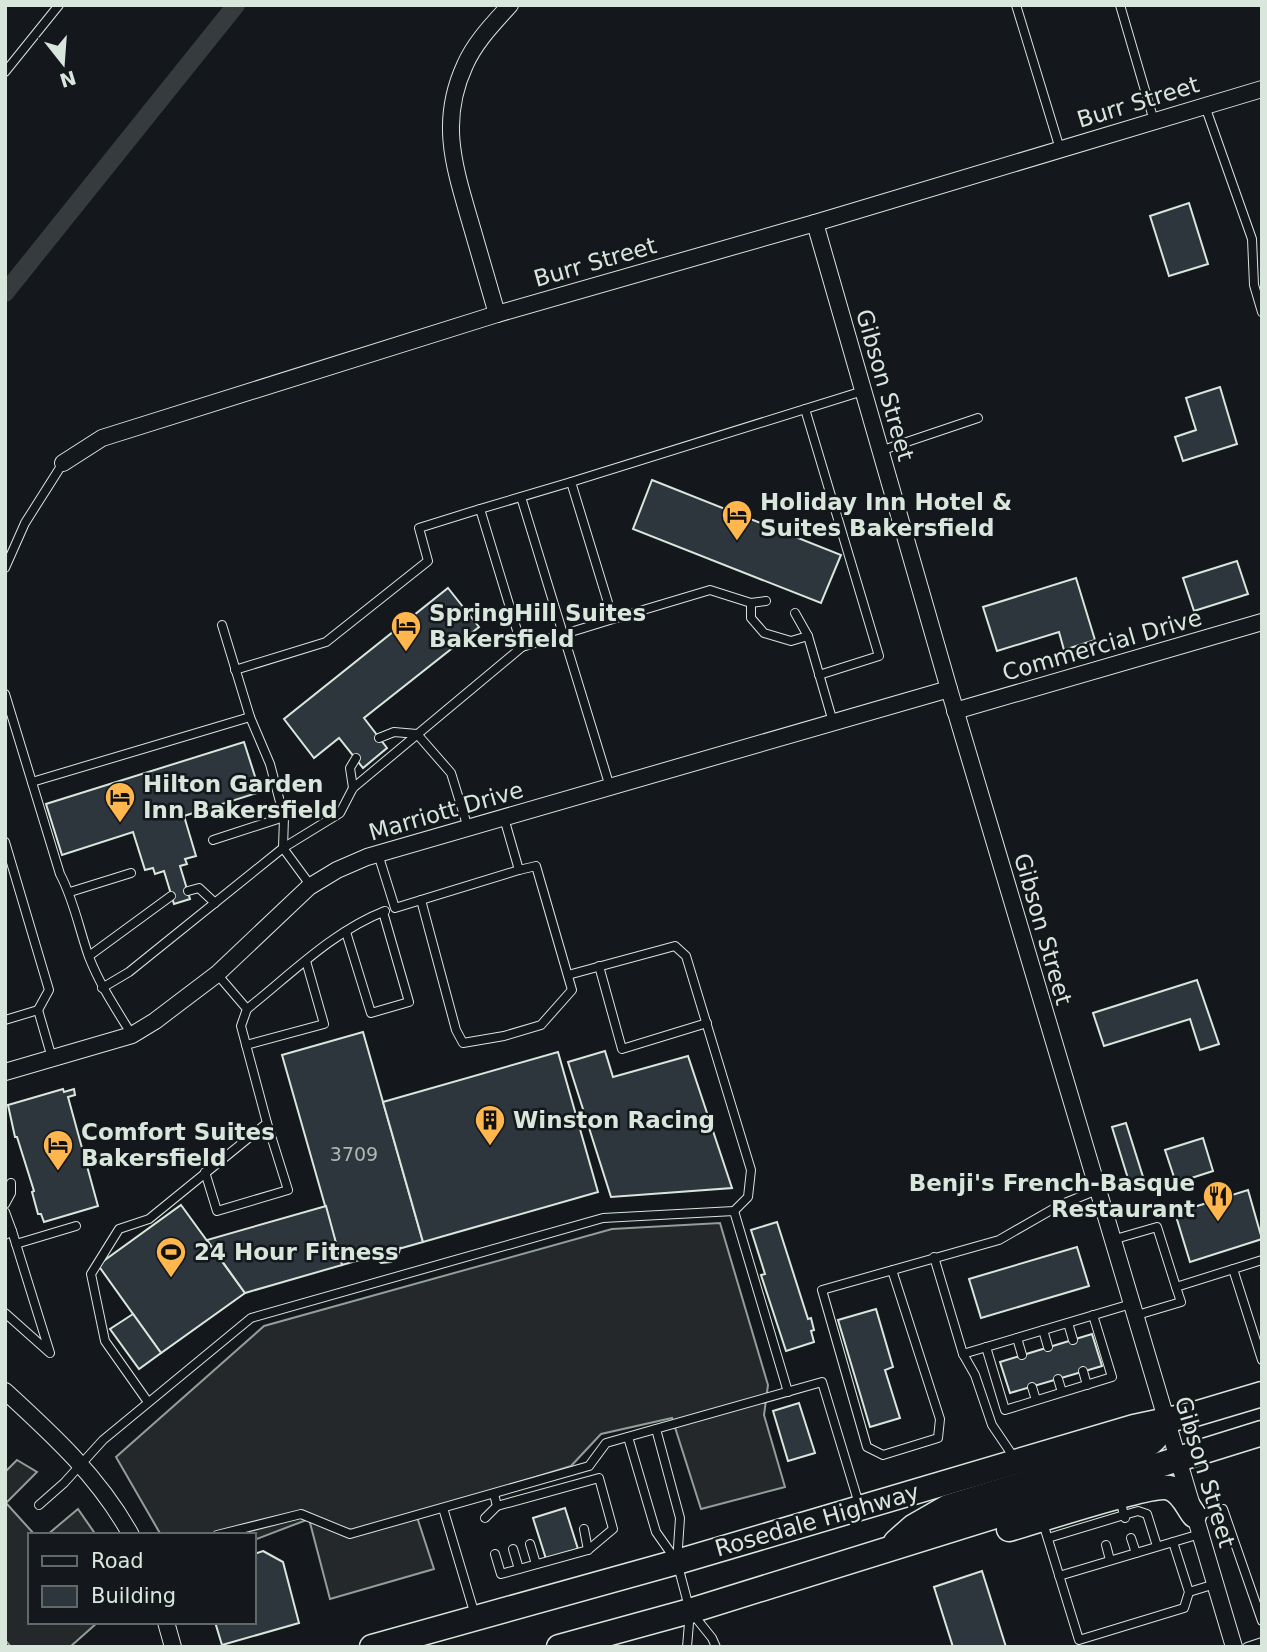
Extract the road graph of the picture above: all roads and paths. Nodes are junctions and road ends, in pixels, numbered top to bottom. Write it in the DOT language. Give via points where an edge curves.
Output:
graph roads {
  1 [pos="59,5"];
  2 [pos="510,5"];
  3 [pos="1016,5"];
  4 [pos="1120,5"];
  5 [pos="5,72"];
  6 [pos="1262,89"];
  7 [pos="1205,106"];
  8 [pos="1154,121"];
  9 [pos="1060,149"];
  10 [pos="815,223"];
  11 [pos="1262,312"];
  12 [pos="497,314"];
  13 [pos="863,391"];
  14 [pos="805,409"];
  15 [pos="978,418"];
  16 [pos="880,451"];
  17 [pos="63,463"];
  18 [pos="571,482"];
  19 [pos="522,497"];
  20 [pos="480,509"];
  21 [pos="5,568"];
  22 [pos="766,601"];
  23 [pos="751,603"];
  24 [pos="794,613"];
  25 [pos="613,619"];
  26 [pos="1262,622"];
  27 [pos="222,625"];
  28 [pos="563,634"];
  29 [pos="808,636"];
  30 [pos="522,647"];
  31 [pos="235,670"];
  32 [pos="820,675"];
  33 [pos="948,689"];
  34 [pos="5,694"];
  35 [pos="955,711"];
  36 [pos="250,717"];
  37 [pos="834,722"];
  38 [pos="417,734"];
  39 [pos="379,738"];
  40 [pos="356,758"];
  41 [pos="32,782"];
  42 [pos="610,787"];
  43 [pos="353,788"];
  44 [pos="284,817"];
  45 [pos="504,818"];
  46 [pos="468,828"];
  47 [pos="213,840"];
  48 [pos="5,842"];
  49 [pos="283,848"];
  50 [pos="378,854"];
  51 [pos="519,870"];
  52 [pos="131,873"];
  53 [pos="311,886"];
  54 [pos="188,891"];
  55 [pos="70,892"];
  56 [pos="171,896"];
  57 [pos="421,900"];
  58 [pos="215,903"];
  59 [pos="395,908"];
  60 [pos="383,912"];
  61 [pos="346,932"];
  62 [pos="89,956"];
  63 [pos="306,961"];
  64 [pos="599,966"];
  65 [pos="217,974"];
  66 [pos="568,975"];
  67 [pos="102,988"];
  68 [pos="247,1009"];
  69 [pos="38,1010"];
  70 [pos="5,1020"];
  71 [pos="707,1023"];
  72 [pos="132,1034"];
  73 [pos="246,1045"];
  74 [pos="52,1058"];
  75 [pos="5,1072"];
  76 [pos="267,1123"];
  77 [pos="205,1172"];
  78 [pos="12,1182"];
  79 [pos="1097,1190"];
  80 [pos="5,1205"];
  81 [pos="734,1211"];
  82 [pos="5,1212"];
  83 [pos="76,1226"];
  84 [pos="9,1233"];
  85 [pos="1112,1240"];
  86 [pos="16,1244"];
  87 [pos="934,1257"];
  88 [pos="1262,1259"];
  89 [pos="1233,1269"];
  90 [pos="892,1270"];
  91 [pos="1176,1287"];
  92 [pos="1133,1310"];
  93 [pos="5,1313"];
  94 [pos="1094,1315"];
  95 [pos="1068,1323"];
  96 [pos="1043,1330"];
  97 [pos="1017,1338"];
  98 [pos="1073,1340"];
  99 [pos="986,1347"];
  100 [pos="1048,1347"];
  101 [pos="963,1354"];
  102 [pos="1022,1355"];
  103 [pos="1262,1360"];
  104 [pos="1083,1371"];
  105 [pos="1058,1379"];
  106 [pos="1087,1385"];
  107 [pos="1032,1387"];
  108 [pos="5,1391"];
  109 [pos="788,1392"];
  110 [pos="1062,1392"];
  111 [pos="1262,1394"];
  112 [pos="1037,1400"];
  113 [pos="148,1402"];
  114 [pos="1165,1421"];
  115 [pos="656,1429"];
  116 [pos="1262,1433"];
  117 [pos="628,1437"];
  118 [pos="1177,1460"];
  119 [pos="1017,1462"];
  120 [pos="80,1463"];
  121 [pos="589,1466"];
  122 [pos="599,1478"];
  123 [pos="494,1494"];
  124 [pos="39,1505"];
  125 [pos="860,1507"];
  126 [pos="443,1508"];
  127 [pos="500,1508"];
  128 [pos="1123,1510"];
  129 [pos="485,1518"];
  130 [pos="1197,1525"];
  131 [pos="1045,1529"];
  132 [pos="584,1530"];
  133 [pos="130,1533"];
  134 [pos="225,1533"];
  135 [pos="1131,1538"];
  136 [pos="1173,1542"];
  137 [pos="530,1544"];
  138 [pos="1106,1545"];
  139 [pos="1157,1546"];
  140 [pos="513,1549"];
  141 [pos="888,1549"];
  142 [pos="589,1550"];
  143 [pos="1136,1553"];
  144 [pos="495,1554"];
  145 [pos="1110,1560"];
  146 [pos="677,1562"];
  147 [pos="536,1564"];
  148 [pos="519,1569"];
  149 [pos="1059,1576"];
  150 [pos="1215,1584"];
  151 [pos="1189,1592"];
  152 [pos="690,1611"];
  153 [pos="476,1618"];
  154 [pos="1262,1621"];
  155 [pos="167,1624"];
  156 [pos="1262,1642"];
  157 [pos="173,1647"];
  158 [pos="372,1647"];
  159 [pos="559,1647"];
  160 [pos="687,1647"];
  161 [pos="716,1647"];
  162 [pos="1234,1647"];
  163 [pos="1247,1647"];
  1 -- 5 [label="lane"];
  2 -- 12 [label="street" via="477,42 465,64 452,108 450,136 453,163"];
  3 -- 9 [label="lane"];
  4 -- 8 [label="lane"];
  6 -- 7 [label="street, Burr Street"];
  7 -- 8 [label="street, Burr Street"];
  7 -- 11 [label="lane" via="1252,239 1254,285"];
  8 -- 9 [label="street, Burr Street"];
  9 -- 10 [label="street, Burr Street"];
  10 -- 12 [label="street, Burr Street"];
  10 -- 13 [label="street, Gibson Street"];
  12 -- 17 [label="street, Burr Street" via="102,438"];
  13 -- 14 [label="lane"];
  13 -- 16 [label="street, Gibson Street"];
  14 -- 18 [label="lane"];
  14 -- 32 [label="lane" via="879,656"];
  15 -- 16 [label="lane"];
  16 -- 33 [label="street, Gibson Street"];
  17 -- 21 [label="lane, Burr Street" via="25,523"];
  18 -- 19 [label="lane"];
  18 -- 25 [label="lane"];
  19 -- 20 [label="lane"];
  19 -- 28 [label="lane"];
  20 -- 30 [label="lane"];
  20 -- 31 [label="lane" via="419,528 428,561 326,642"];
  22 -- 23 [label="lane"];
  23 -- 25 [label="lane" via="710,590"];
  23 -- 29 [label="lane" via="751,618 764,633 791,641"];
  24 -- 29 [label="lane"];
  25 -- 28 [label="lane"];
  26 -- 35 [label="street, Commercial Drive"];
  27 -- 31 [label="lane"];
  28 -- 30 [label="lane"];
  28 -- 42 [label="lane"];
  29 -- 32 [label="lane"];
  30 -- 38 [label="lane"];
  31 -- 36 [label="lane"];
  32 -- 37 [label="lane"];
  33 -- 35 [label="street, Gibson Street"];
  33 -- 37 [label="street, Marriott Drive"];
  34 -- 41 [label="lane"];
  35 -- 79 [label="street, Gibson Street"];
  36 -- 41 [label="lane"];
  36 -- 44 [label="lane" via="270,764"];
  37 -- 42 [label="street, Marriott Drive"];
  38 -- 39 [label="lane" via="394,732"];
  38 -- 43 [label="lane"];
  38 -- 46 [label="lane" via="452,773"];
  40 -- 43 [label="lane" via="350,768"];
  41 -- 55 [label="lane" via="60,874"];
  42 -- 45 [label="street, Marriott Drive"];
  43 -- 49 [label="lane" via="340,813"];
  44 -- 47 [label="lane"];
  44 -- 49 [label="lane"];
  45 -- 46 [label="street, Marriott Drive"];
  45 -- 51 [label="lane"];
  46 -- 50 [label="street, Marriott Drive"];
  48 -- 69 [label="lane" via="49,990"];
  49 -- 53 [label="lane"];
  49 -- 58 [label="lane"];
  50 -- 53 [label="street, Marriott Drive"];
  50 -- 59 [label="lane"];
  51 -- 57 [label="lane"];
  51 -- 66 [label="lane" via="536,866"];
  52 -- 55 [label="lane"];
  53 -- 65 [label="street, Marriott Drive"];
  54 -- 58 [label="lane" via="199,888"];
  55 -- 62 [label="lane"];
  56 -- 62 [label="lane"];
  57 -- 59 [label="lane"];
  57 -- 66 [label="lane" via="463,1044 541,1025 572,990"];
  58 -- 67 [label="lane"];
  59 -- 60 [label="lane"];
  60 -- 61 [label="lane"];
  60 -- 61 [label="lane" via="409,1002 371,1013"];
  61 -- 63 [label="lane"];
  62 -- 67 [label="lane"];
  63 -- 68 [label="lane"];
  63 -- 73 [label="lane" via="324,1024"];
  64 -- 66 [label="lane"];
  64 -- 71 [label="lane" via="674,946 686,956"];
  64 -- 71 [label="lane" via="622,1049"];
  65 -- 68 [label="lane"];
  65 -- 72 [label="street, Marriott Drive"];
  67 -- 72 [label="lane"];
  68 -- 73 [label="lane" via="241,1026"];
  69 -- 70 [label="lane"];
  69 -- 74 [label="lane"];
  71 -- 81 [label="lane" via="751,1170 748,1197"];
  72 -- 74 [label="street, Marriott Drive"];
  73 -- 76 [label="lane"];
  74 -- 75 [label="street, Marriott Drive"];
  76 -- 77 [label="lane"];
  76 -- 77 [label="lane" via="288,1190 217,1211"];
  77 -- 113 [label="lane" via="149,1219 119,1228 91,1274 104,1341"];
  78 -- 80 [label="lane"];
  79 -- 85 [label="street, Gibson Street"];
  79 -- 87 [label="lane" via="999,1240"];
  81 -- 109 [label="lane"];
  81 -- 113 [label="lane" via="603,1219 251,1318"];
  82 -- 84 [label="lane"];
  83 -- 86 [label="lane"];
  84 -- 86 [label="lane"];
  85 -- 91 [label="lane" via="1157,1227"];
  85 -- 92 [label="street, Gibson Street"];
  86 -- 93 [label="lane" via="50,1353"];
  87 -- 90 [label="lane"];
  87 -- 101 [label="lane"];
  88 -- 89 [label="lane"];
  89 -- 91 [label="lane"];
  89 -- 103 [label="lane"];
  90 -- 90 [label="lane" via="822,1290 867,1447 883,1455 938,1437 940,1419"];
  91 -- 92 [label="lane" via="1181,1302"];
  92 -- 94 [label="lane"];
  92 -- 114 [label="street, Gibson Street"];
  94 -- 95 [label="lane"];
  94 -- 106 [label="lane" via="1112,1377"];
  95 -- 96 [label="lane"];
  95 -- 98 [label="lane"];
  96 -- 97 [label="lane"];
  96 -- 100 [label="lane"];
  97 -- 99 [label="lane"];
  97 -- 102 [label="lane"];
  99 -- 101 [label="lane"];
  99 -- 112 [label="lane" via="1005,1410"];
  101 -- 119 [label="lane" via="992,1425"];
  104 -- 106 [label="lane"];
  105 -- 110 [label="lane"];
  106 -- 110 [label="lane"];
  107 -- 112 [label="lane"];
  108 -- 120 [label="street"];
  109 -- 115 [label="lane"];
  109 -- 125 [label="lane" via="822,1382"];
  110 -- 112 [label="lane"];
  111 -- 114 [label="main road, Rosedale Highway"];
  113 -- 120 [label="lane"];
  114 -- 118 [label="street, Gibson Street"];
  114 -- 119 [label="main road, Rosedale Highway"];
  114 -- 141 [label="main road" via="1160,1434 1142,1448 948,1507 913,1527"];
  115 -- 117 [label="lane"];
  115 -- 146 [label="lane" via="680,1518"];
  116 -- 118 [label="main road, Rosedale Highway"];
  117 -- 121 [label="lane" via="606,1443"];
  117 -- 146 [label="lane" via="656,1532"];
  118 -- 130 [label="street, Gibson Street"];
  118 -- 141 [label="main road, Rosedale Highway"];
  119 -- 125 [label="main road, Rosedale Highway"];
  120 -- 124 [label="lane"];
  120 -- 133 [label="street"];
  121 -- 122 [label="lane"];
  121 -- 123 [label="lane"];
  122 -- 127 [label="lane" via="573,1490"];
  122 -- 142 [label="lane" via="613,1529"];
  123 -- 126 [label="lane"];
  123 -- 127 [label="lane"];
  125 -- 146 [label="main road, Rosedale Highway"];
  126 -- 134 [label="lane" via="350,1534 300,1514"];
  126 -- 153 [label="lane"];
  127 -- 129 [label="lane"];
  128 -- 130 [label="main road" via="1167,1487 1179,1493"];
  128 -- 131 [label="main road" via="1093,1521"];
  128 -- 139 [label="lane" via="1147,1514"];
  130 -- 136 [label="lane"];
  130 -- 150 [label="street, Gibson Street"];
  130 -- 154 [label="lane" via="1223,1509"];
  131 -- 141 [label="main road" via="946,1546"];
  131 -- 149 [label="lane"];
  132 -- 142 [label="lane"];
  135 -- 143 [label="lane"];
  136 -- 139 [label="lane"];
  136 -- 151 [label="lane"];
  137 -- 147 [label="lane"];
  138 -- 145 [label="lane"];
  139 -- 143 [label="lane"];
  140 -- 148 [label="lane"];
  141 -- 152 [label="main road, Rosedale Highway"];
  142 -- 147 [label="lane"];
  143 -- 145 [label="lane"];
  144 -- 148 [label="lane" via="501,1574"];
  145 -- 149 [label="lane"];
  146 -- 152 [label="lane"];
  146 -- 153 [label="main road, Rosedale Highway"];
  147 -- 148 [label="lane"];
  149 -- 151 [label="lane" via="1079,1640 1184,1608"];
  150 -- 151 [label="lane"];
  150 -- 162 [label="street, Gibson Street"];
  152 -- 159 [label="main road, Rosedale Highway"];
  152 -- 160 [label="lane"];
  152 -- 161 [label="lane"];
  153 -- 158 [label="main road, Rosedale Highway"];
  155 -- 157 [label="street"];
  156 -- 163 [label="lane"];
}
